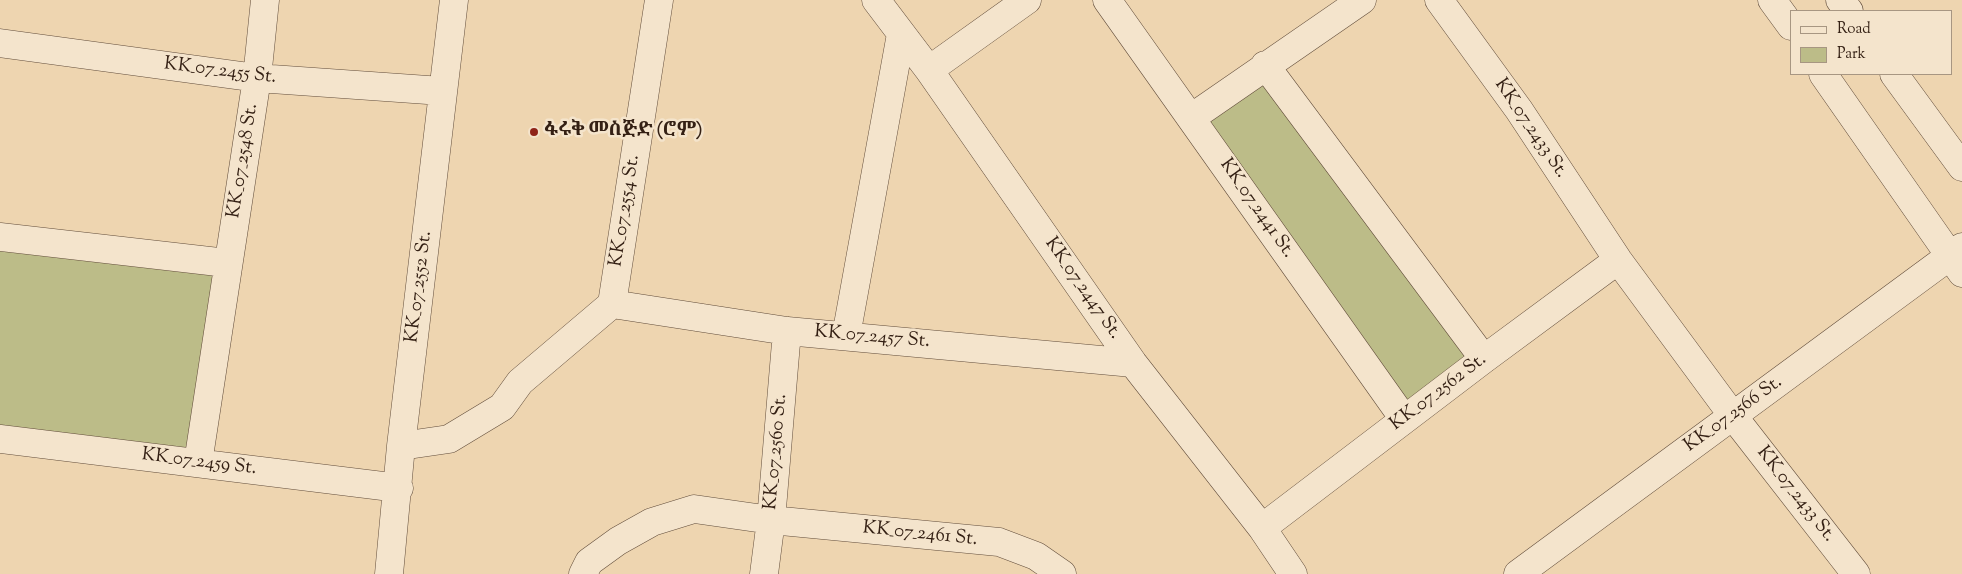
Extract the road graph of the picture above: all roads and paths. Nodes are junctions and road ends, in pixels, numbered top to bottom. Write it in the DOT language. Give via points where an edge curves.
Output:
graph roads {
  1 [pos="265,0"];
  2 [pos="454,0"];
  3 [pos="659,0"];
  4 [pos="876,0"];
  5 [pos="1027,0"];
  6 [pos="1108,0"];
  7 [pos="1362,0"];
  8 [pos="1439,0"];
  9 [pos="1772,0"];
  10 [pos="1790,25"];
  11 [pos="901,34"];
  12 [pos="0,44"];
  13 [pos="1264,65"];
  14 [pos="928,70"];
  15 [pos="1824,75"];
  16 [pos="1895,75"];
  17 [pos="257,78"];
  18 [pos="442,91"];
  19 [pos="1191,118"];
  20 [pos="1962,167"];
  21 [pos="0,237"];
  22 [pos="1958,259"];
  23 [pos="1618,260"];
  24 [pos="227,263"];
  25 [pos="612,304"];
  26 [pos="787,330"];
  27 [pos="846,336"];
  28 [pos="1484,359"];
  29 [pos="1133,363"];
  30 [pos="1734,416"];
  31 [pos="1404,419"];
  32 [pos="0,439"];
  33 [pos="401,446"];
  34 [pos="198,463"];
  35 [pos="399,488"];
  36 [pos="771,520"];
  37 [pos="1262,528"];
  38 [pos="1849,572"];
  39 [pos="389,574"];
  40 [pos="583,574"];
  41 [pos="764,574"];
  42 [pos="1062,574"];
  43 [pos="1293,574"];
  44 [pos="1518,574"];
  1 -- 17 [label="street, KK_07_2548 St."];
  2 -- 18 [label="street, KK_07_2552 St."];
  3 -- 25 [label="street, KK_07_2554 St."];
  4 -- 11 [label="street, KK_07_2447 St."];
  5 -- 14 [label="street"];
  6 -- 19 [label="street, KK_07_2441 St."];
  7 -- 13 [label="street"];
  8 -- 23 [label="street, KK_07_2433 St." via="1519,110"];
  9 -- 10 [label="street"];
  11 -- 14 [label="street, KK_07_2447 St."];
  11 -- 27 [label="street"];
  12 -- 17 [label="street, KK_07_2455 St."];
  13 -- 19 [label="street"];
  13 -- 28 [label="street"];
  14 -- 29 [label="street, KK_07_2447 St."];
  15 -- 22 [label="street"];
  16 -- 20 [label="street"];
  17 -- 18 [label="street, KK_07_2455 St."];
  17 -- 24 [label="street, KK_07_2548 St."];
  18 -- 33 [label="street, KK_07_2552 St."];
  19 -- 31 [label="street, KK_07_2441 St."];
  21 -- 24 [label="street"];
  22 -- 30 [label="street, KK_07_2566 St."];
  23 -- 28 [label="street, KK_07_2562 St."];
  23 -- 30 [label="street, KK_07_2433 St."];
  24 -- 34 [label="street, KK_07_2548 St."];
  25 -- 26 [label="street, KK_07_2457 St."];
  25 -- 33 [label="street" via="520,382 502,407 449,439"];
  26 -- 27 [label="street, KK_07_2457 St."];
  26 -- 36 [label="street, KK_07_2560 St."];
  27 -- 29 [label="street, KK_07_2457 St."];
  28 -- 31 [label="street, KK_07_2562 St."];
  29 -- 37 [label="street, KK_07_2447 St."];
  30 -- 38 [label="street, KK_07_2433 St."];
  30 -- 44 [label="street, KK_07_2566 St."];
  31 -- 37 [label="street, KK_07_2562 St."];
  32 -- 34 [label="street, KK_07_2459 St."];
  33 -- 35 [label="street, KK_07_2552 St."];
  34 -- 35 [label="street, KK_07_2459 St."];
  35 -- 39 [label="street, KK_07_2552 St."];
  36 -- 40 [label="street, KK_07_2461 St." via="694,509 652,522 618,541 589,562"];
  36 -- 41 [label="street, KK_07_2560 St."];
  36 -- 42 [label="street, KK_07_2461 St." via="999,542 1036,556"];
  37 -- 43 [label="street, KK_07_2447 St."];
}
